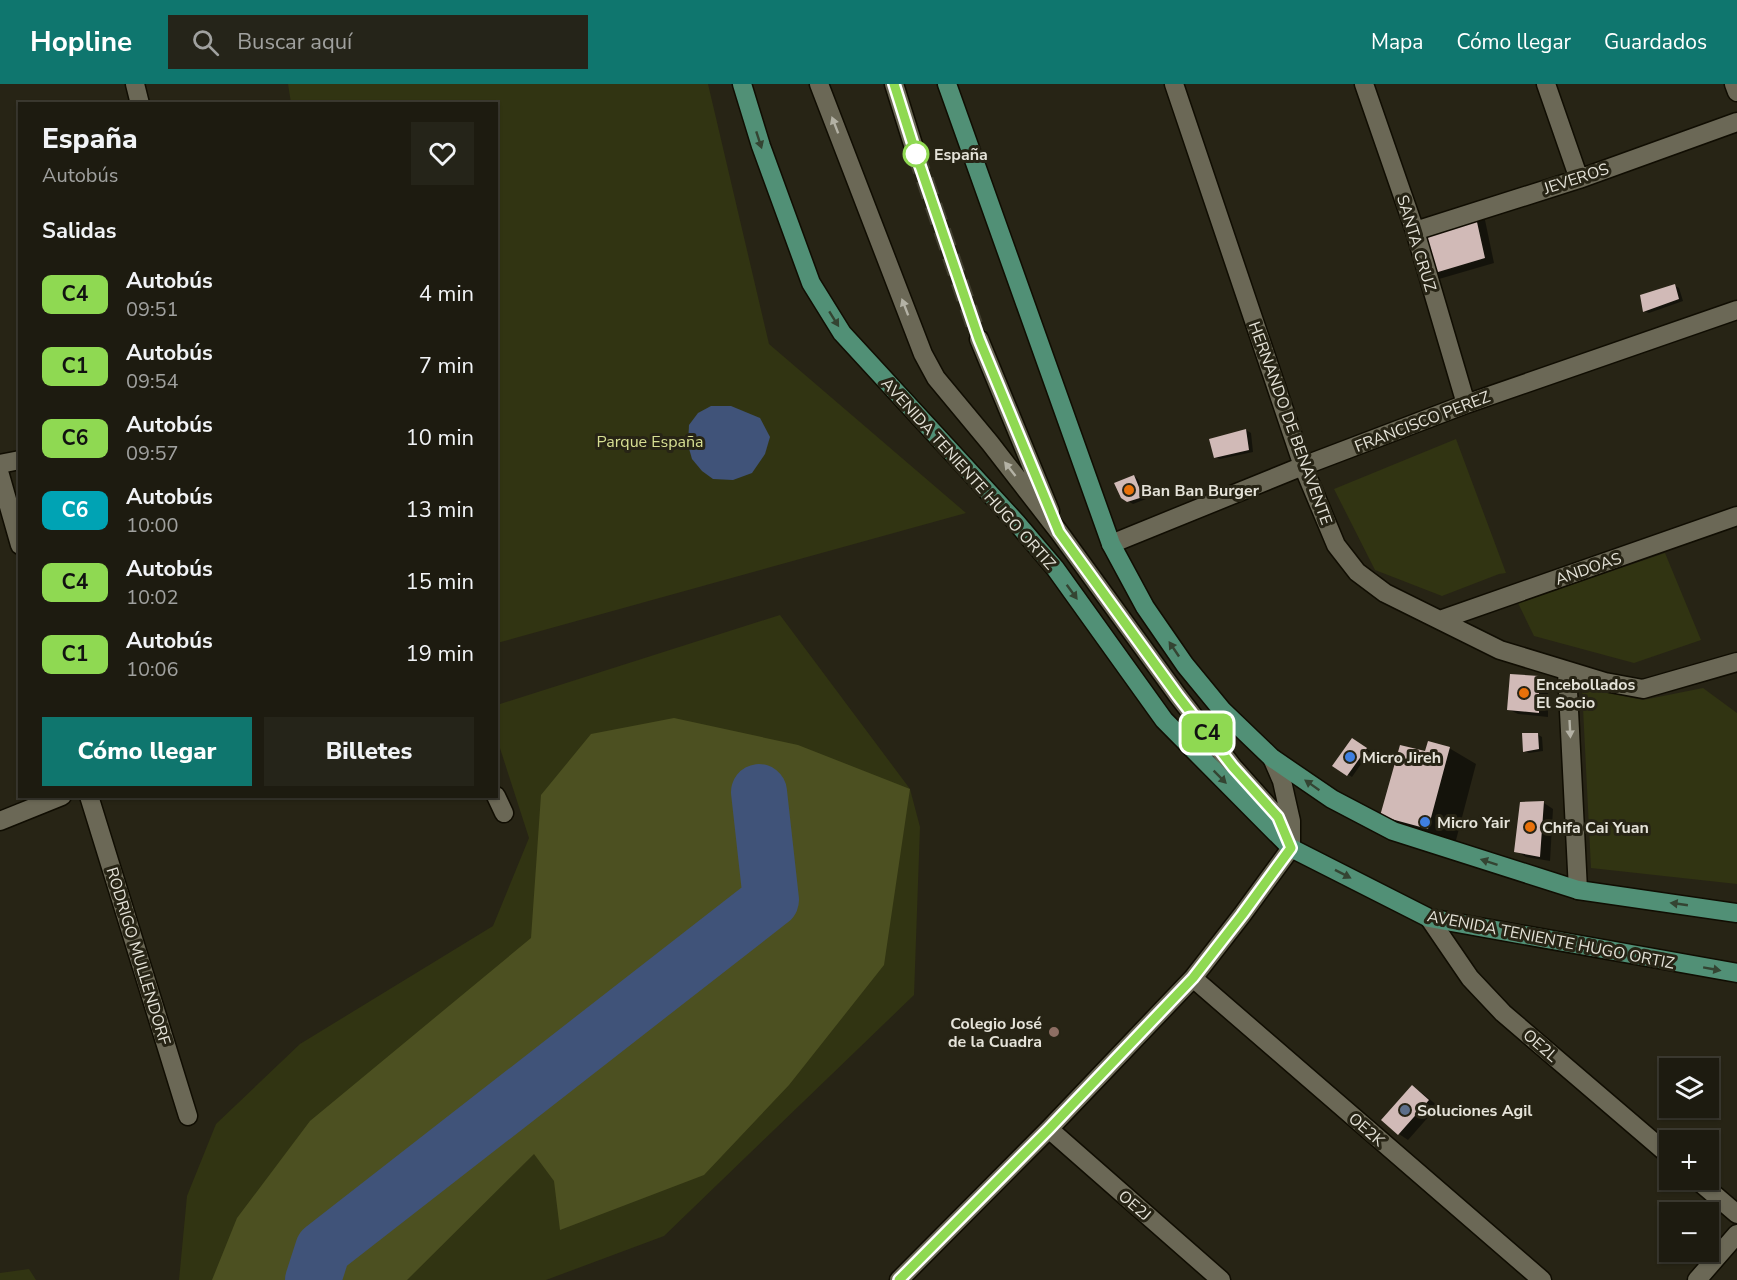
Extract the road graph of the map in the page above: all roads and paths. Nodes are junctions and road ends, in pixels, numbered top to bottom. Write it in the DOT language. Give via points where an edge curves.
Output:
graph roads {
  1 [pos="135,84"];
  2 [pos="742,84"];
  3 [pos="819,84"];
  4 [pos="894,84"];
  5 [pos="947,84"];
  6 [pos="1174,84"];
  7 [pos="1364,84"];
  8 [pos="1546,84"];
  9 [pos="1734,84"];
  10 [pos="1737,92"];
  11 [pos="140,102"];
  12 [pos="1737,122"];
  13 [pos="916,154"];
  14 [pos="1579,178"];
  15 [pos="1414,231"];
  16 [pos="1737,310"];
  17 [pos="979,339"];
  18 [pos="1466,404"];
  19 [pos="18,460"];
  20 [pos="0,464"];
  21 [pos="1303,466"];
  22 [pos="0,475"];
  23 [pos="1737,516"];
  24 [pos="1059,532"];
  25 [pos="18,538"];
  26 [pos="1111,544"];
  27 [pos="1440,620"];
  28 [pos="1737,662"];
  29 [pos="1567,671"];
  30 [pos="1272,758"];
  31 [pos="57,798"];
  32 [pos="90,798"];
  33 [pos="0,821"];
  34 [pos="1291,848"];
  35 [pos="1578,890"];
  36 [pos="1737,913"];
  37 [pos="1429,918"];
  38 [pos="1737,973"];
  39 [pos="1193,978"];
  40 [pos="188,1116"];
  41 [pos="1049,1129"];
  42 [pos="1659,1147"];
  43 [pos="1709,1190"];
  44 [pos="1737,1214"];
  45 [pos="1737,1234"];
  46 [pos="903,1279"];
  47 [pos="1221,1280"];
  48 [pos="1542,1280"];
  49 [pos="1697,1280"];
  1 -- 11 [label="street"];
  2 -- 34 [label="main road, AVENIDA TENIENTE HUGO ORTIZ, one-way" via="811,283 842,333 1016,522 1164,720"];
  24 -- 3 [label="street, one-way" via="936,378 923,354"];
  4 -- 13 [label="street"];
  5 -- 26 [label="main road"];
  6 -- 21 [label="street, HERNANDO DE BENAVENTE"];
  7 -- 15 [label="street, SANTA CRUZ"];
  8 -- 14 [label="street"];
  9 -- 10 [label="street"];
  12 -- 14 [label="street, JEVEROS"];
  14 -- 15 [label="street, JEVEROS"];
  15 -- 18 [label="street, SANTA CRUZ"];
  16 -- 18 [label="street, FRANCISCO PEREZ"];
  17 -- 24 [label="street"];
  18 -- 21 [label="street, FRANCISCO PEREZ"];
  19 -- 20 [label="street"];
  21 -- 26 [label="street, FRANCISCO PEREZ"];
  21 -- 27 [label="street, HERNANDO DE BENAVENTE" via="1336,545 1357,572 1385,593"];
  22 -- 25 [label="street"];
  23 -- 27 [label="street, ANDOAS"];
  24 -- 34 [label="street" via="1178,696 1278,817"];
  30 -- 26 [label="main road, one-way" via="1222,710 1185,665 1144,607"];
  27 -- 29 [label="street, HERNANDO DE BENAVENTE" via="1500,650"];
  28 -- 29 [label="street, HERNANDO DE BENAVENTE" via="1643,689"];
  29 -- 35 [label="street, one-way"];
  30 -- 34 [label="street" via="1291,821"];
  35 -- 30 [label="main road, one-way" via="1393,831 1332,800"];
  31 -- 33 [label="street"];
  32 -- 40 [label="street, RODRIGO MULLENDORF"];
  34 -- 37 [label="main road, AVENIDA TENIENTE HUGO ORTIZ, one-way"];
  34 -- 39 [label="street"];
  36 -- 35 [label="main road, one-way"];
  37 -- 38 [label="main road, AVENIDA TENIENTE HUGO ORTIZ, one-way"];
  37 -- 42 [label="street, OE2L" via="1470,978 1503,1013"];
  39 -- 41 [label="street"];
  39 -- 48 [label="street, OE2K"];
  41 -- 46 [label="street"];
  41 -- 47 [label="street, OE2J"];
  43 -- 44 [label="street"];
  45 -- 49 [label="street"];
}
